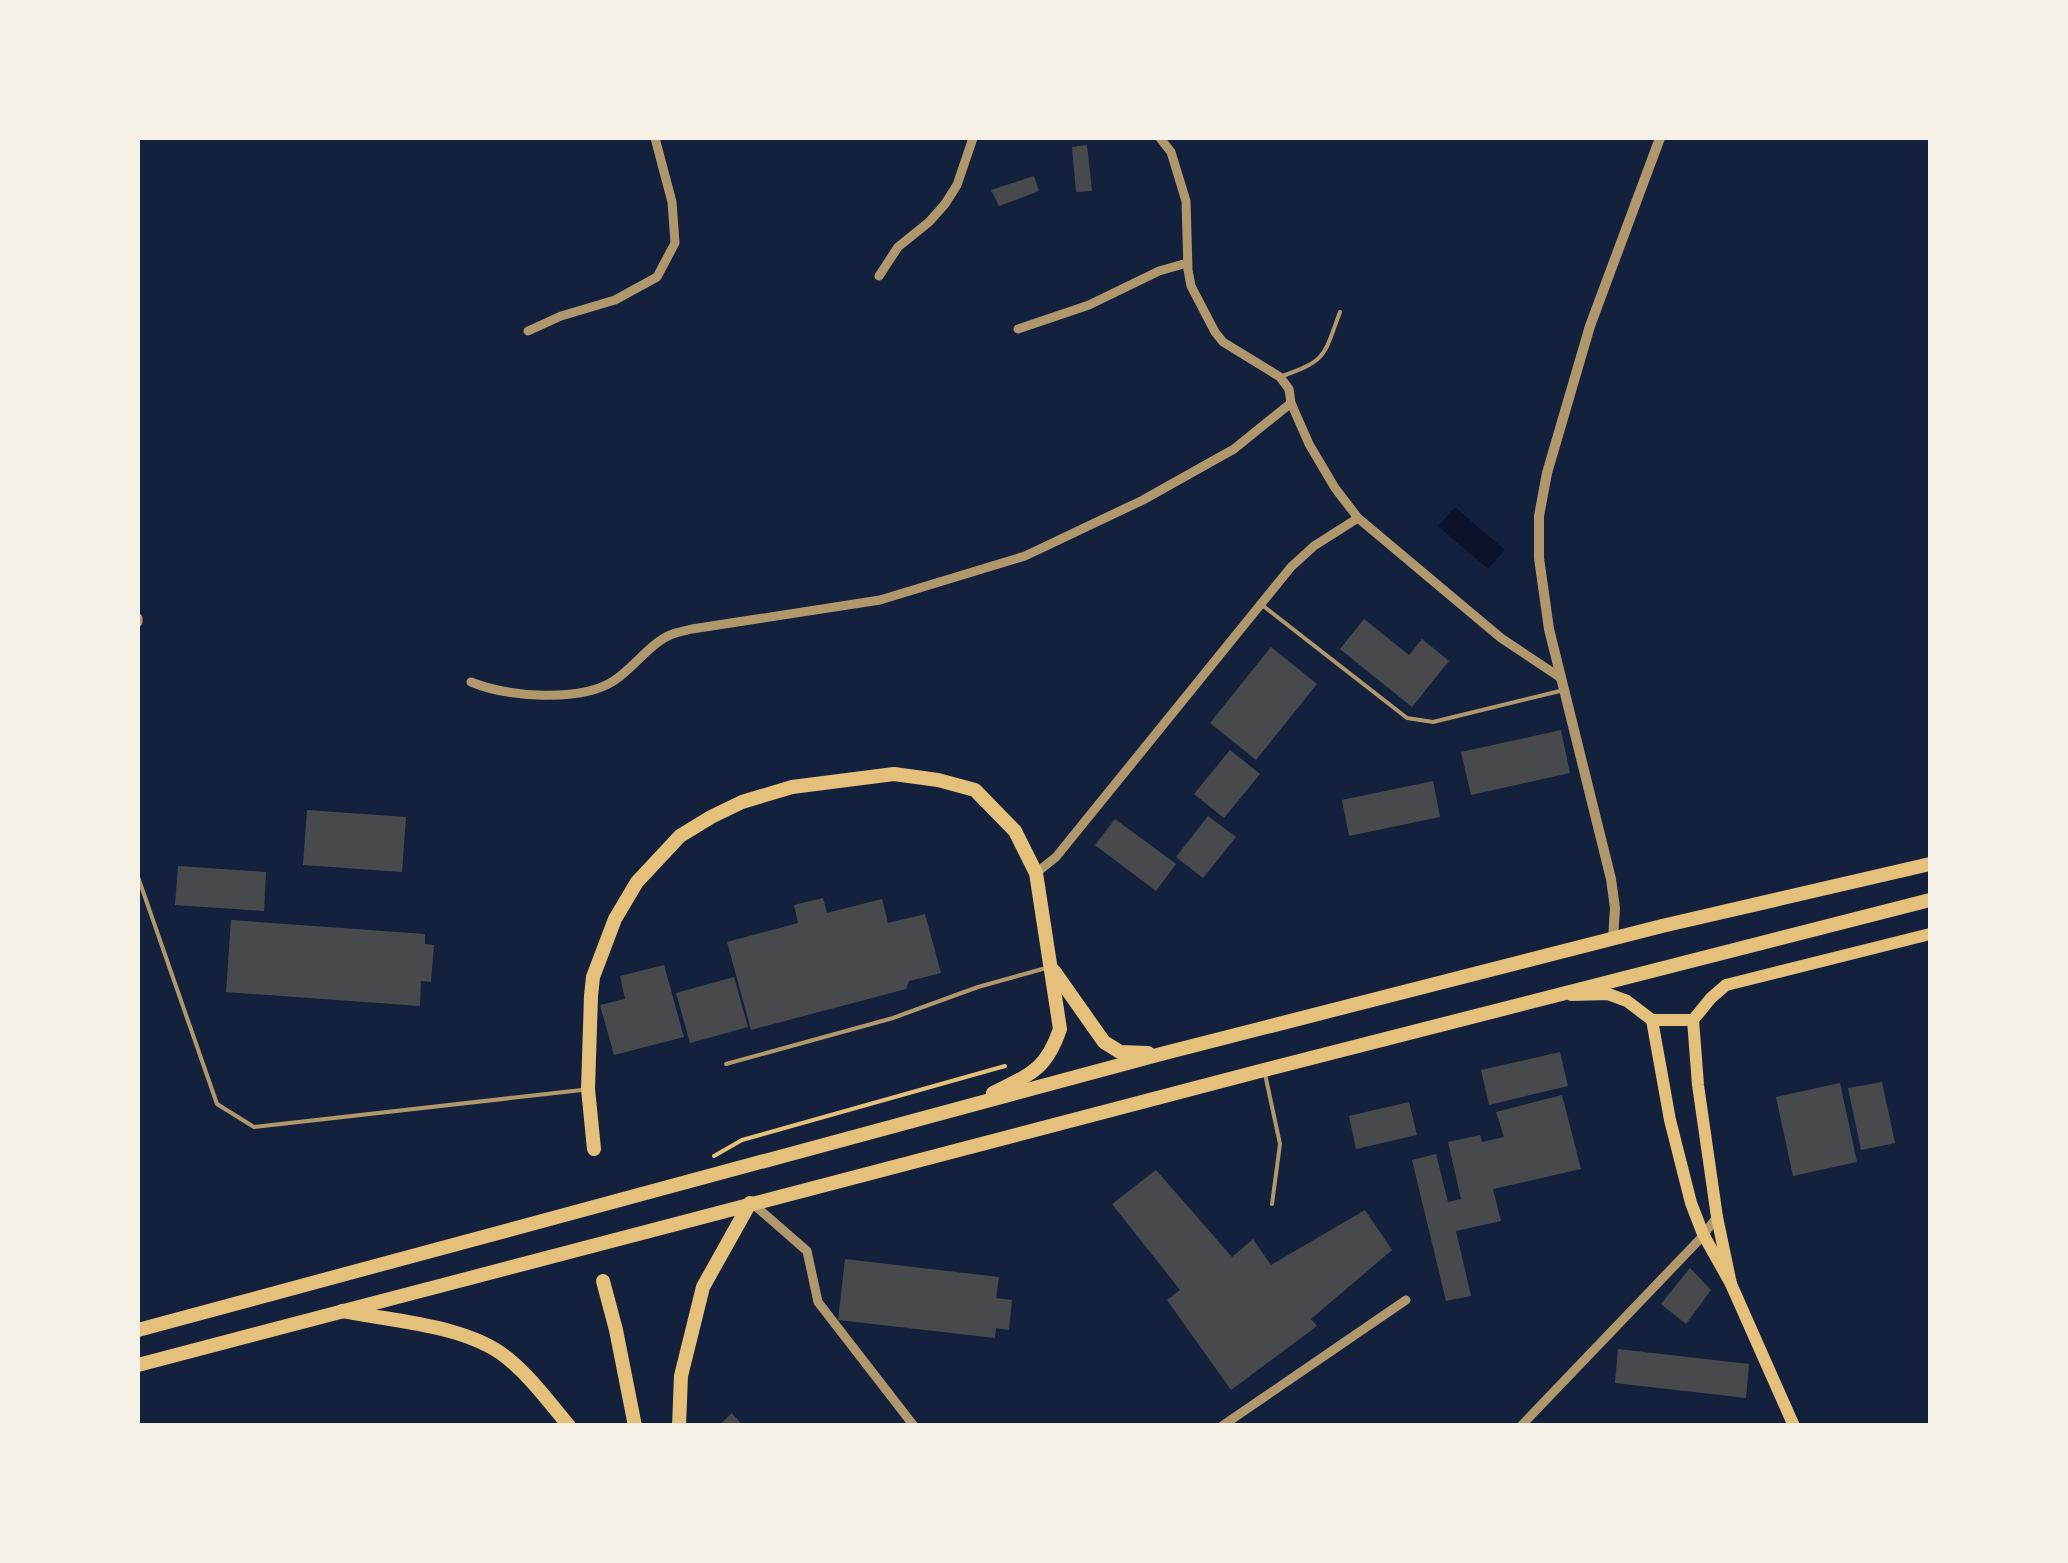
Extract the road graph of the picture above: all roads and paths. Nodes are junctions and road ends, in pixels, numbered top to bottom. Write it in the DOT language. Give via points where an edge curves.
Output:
graph roads {
  1 [pos="654,138"];
  2 [pos="973,138"];
  3 [pos="1160,138"];
  4 [pos="1660,138"];
  5 [pos="1188,263"];
  6 [pos="879,276"];
  7 [pos="1340,312"];
  8 [pos="528,330"];
  9 [pos="1018,330"];
  10 [pos="1280,376"];
  11 [pos="1292,403"];
  12 [pos="1358,518"];
  13 [pos="1262,605"];
  14 [pos="471,682"];
  15 [pos="1562,684"];
  16 [pos="1930,864"];
  17 [pos="1036,873"];
  18 [pos="138,877"];
  19 [pos="1930,900"];
  20 [pos="1930,934"];
  21 [pos="1613,939"];
  22 [pos="1050,967"];
  23 [pos="1554,995"];
  24 [pos="1652,1020"];
  25 [pos="1694,1020"];
  26 [pos="1161,1054"];
  27 [pos="726,1064"];
  28 [pos="1006,1066"];
  29 [pos="1264,1070"];
  30 [pos="588,1089"];
  31 [pos="961,1108"];
  32 [pos="594,1149"];
  33 [pos="709,1159"];
  34 [pos="750,1203"];
  35 [pos="1272,1204"];
  36 [pos="1717,1216"];
  37 [pos="1703,1234"];
  38 [pos="603,1281"];
  39 [pos="1731,1284"];
  40 [pos="1406,1300"];
  41 [pos="339,1311"];
  42 [pos="138,1330"];
  43 [pos="138,1365"];
  44 [pos="569,1426"];
  45 [pos="635,1426"];
  46 [pos="679,1426"];
  47 [pos="914,1426"];
  48 [pos="1222,1426"];
  49 [pos="1521,1426"];
  50 [pos="1794,1426"];
  1 -- 8 [label="street" via="675,242 657,277 615,300"];
  2 -- 6 [label="street" via="945,204 898,247"];
  3 -- 5 [label="street" via="1186,201"];
  4 -- 15 [label="street" via="1590,326 1538,516 1543,589"];
  5 -- 9 [label="street"];
  5 -- 10 [label="street" via="1191,286 1224,342"];
  7 -- 10 [label="lane" via="1316,363"];
  10 -- 11 [label="street"];
  11 -- 12 [label="street" via="1335,488"];
  11 -- 14 [label="street" via="1234,449 1026,556 880,600 667,635 612,682 585,692 539,696"];
  12 -- 13 [label="street" via="1314,546"];
  12 -- 15 [label="street"];
  13 -- 15 [label="lane" via="1407,718 1433,722"];
  13 -- 17 [label="street" via="1056,858"];
  15 -- 21 [label="street" via="1611,880"];
  16 -- 21 [label="highway"];
  17 -- 22 [label="highway"];
  17 -- 30 [label="highway" via="1015,831 988,803 974,790 938,780 894,774 833,780 711,816 680,836 637,882 610,930 594,977"];
  18 -- 30 [label="lane" via="217,1104 254,1127"];
  19 -- 23 [label="highway"];
  20 -- 25 [label="main road" via="1726,986"];
  21 -- 26 [label="highway"];
  22 -- 26 [label="highway" via="1104,1042 1120,1052"];
  22 -- 27 [label="lane"];
  22 -- 31 [label="highway" via="1060,1029 1052,1052 1027,1076"];
  23 -- 24 [label="main road" via="1608,994"];
  23 -- 29 [label="highway"];
  24 -- 25 [label="main road"];
  24 -- 37 [label="main road" via="1682,1171"];
  25 -- 36 [label="main road"];
  26 -- 31 [label="highway"];
  28 -- 33 [label="path" via="742,1140"];
  29 -- 34 [label="highway"];
  29 -- 35 [label="lane" via="1280,1144"];
  30 -- 32 [label="highway"];
  31 -- 42 [label="highway"];
  34 -- 41 [label="highway"];
  34 -- 46 [label="highway" via="702,1287 681,1376"];
  34 -- 47 [label="street" via="807,1251 818,1302"];
  36 -- 37 [label="street"];
  36 -- 39 [label="main road"];
  37 -- 39 [label="main road"];
  37 -- 49 [label="street"];
  38 -- 45 [label="highway"];
  39 -- 50 [label="main road"];
  40 -- 48 [label="street"];
  41 -- 43 [label="highway"];
  41 -- 44 [label="highway" via="476,1340 504,1355"];
}
